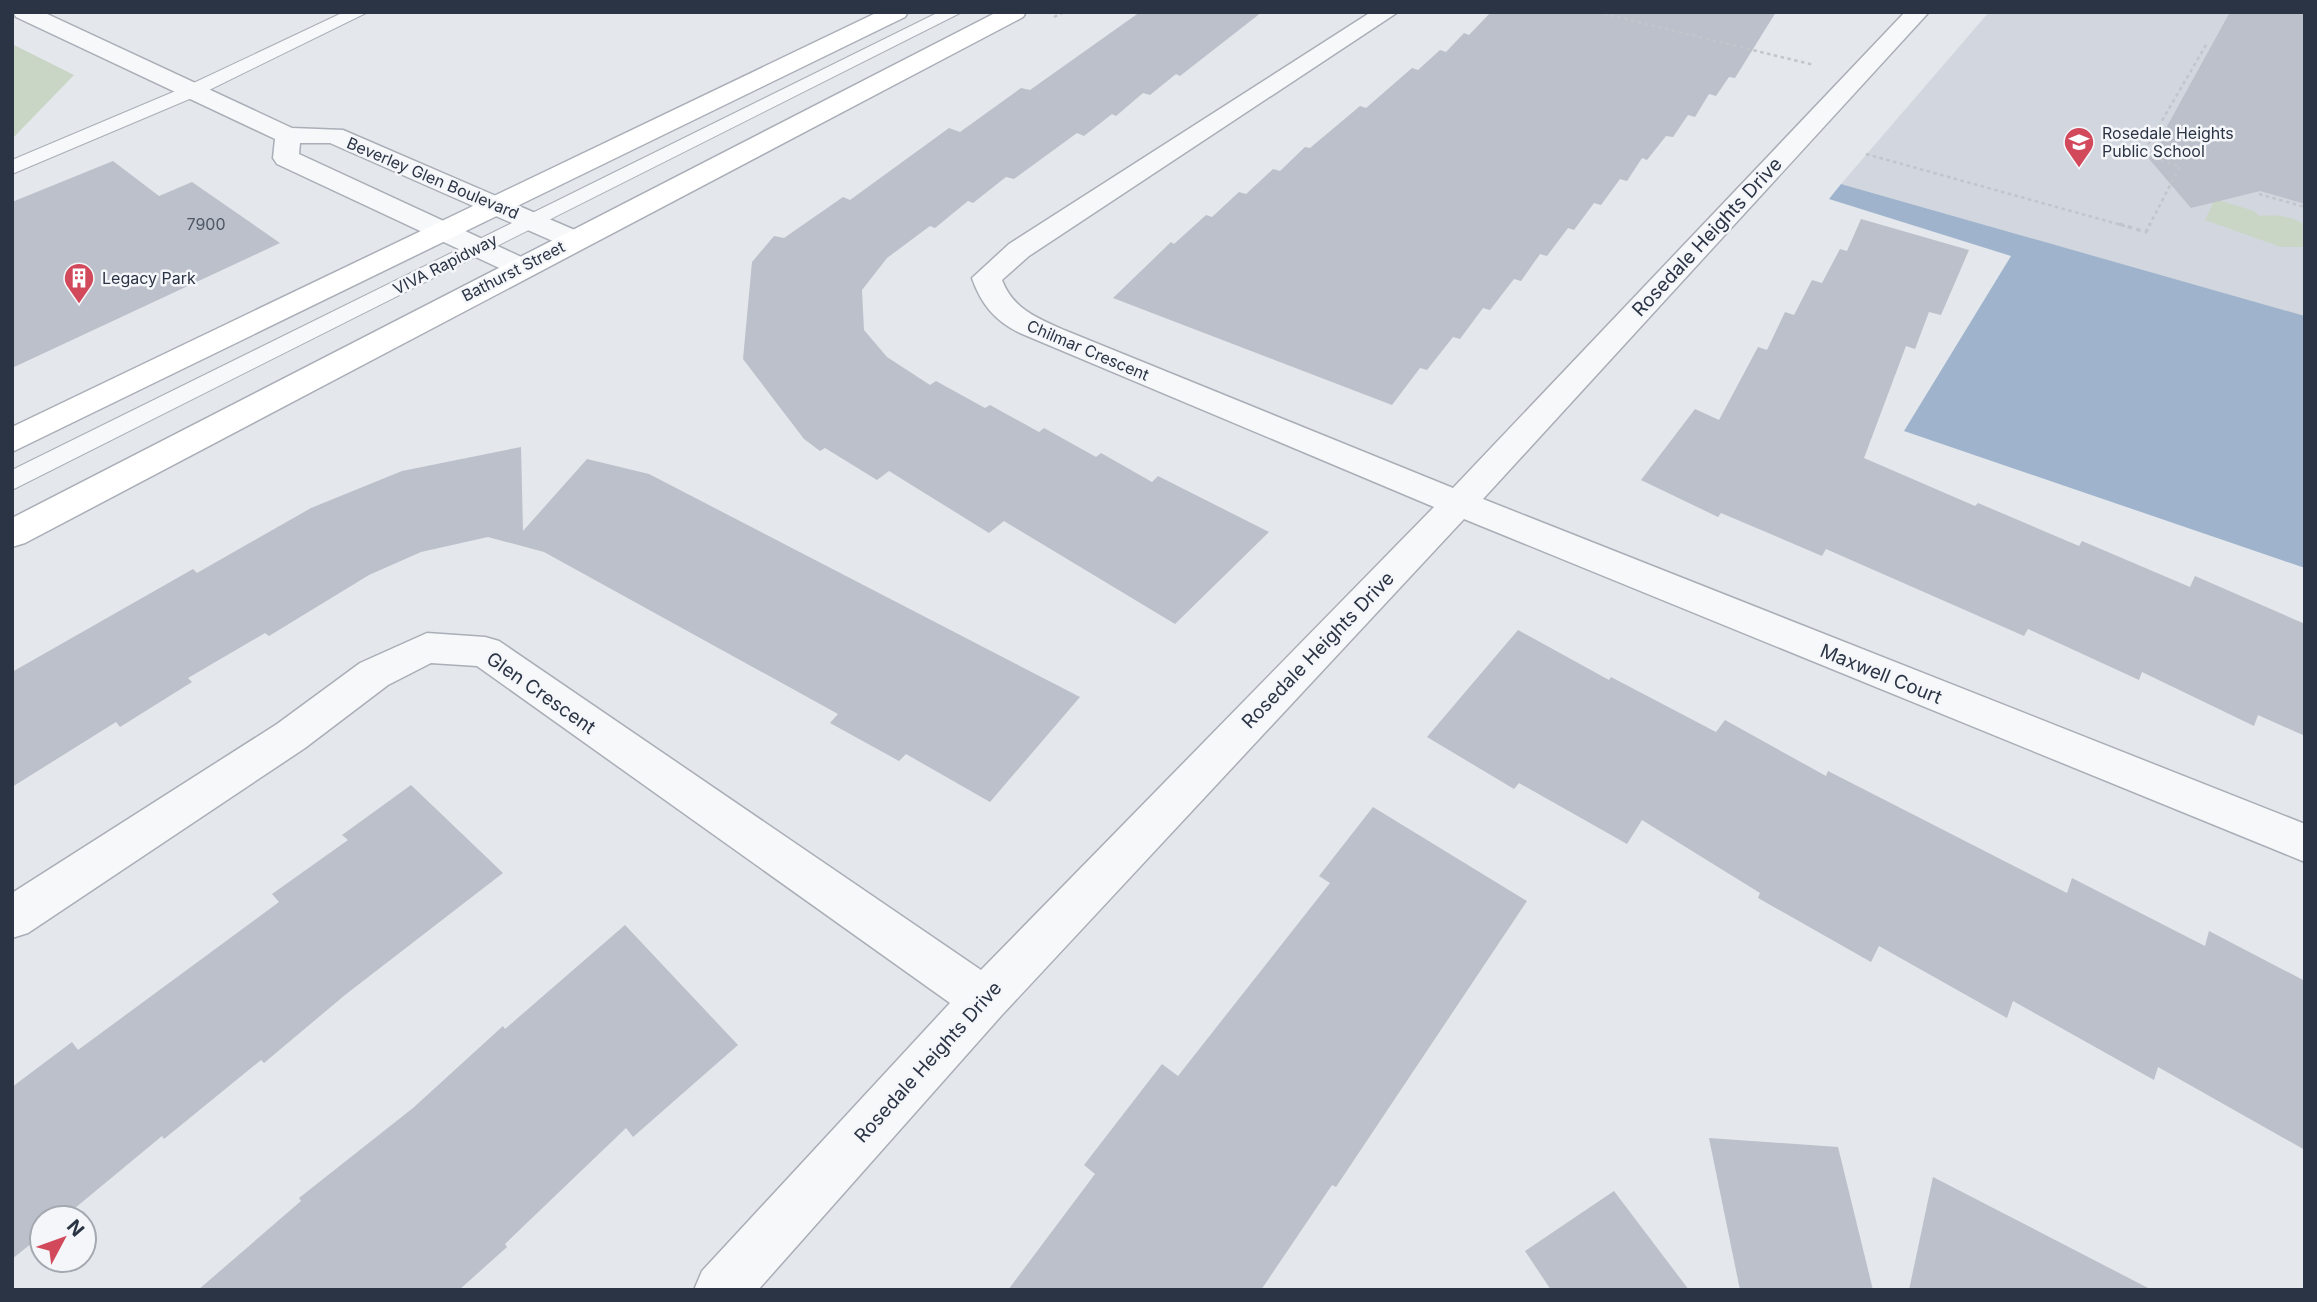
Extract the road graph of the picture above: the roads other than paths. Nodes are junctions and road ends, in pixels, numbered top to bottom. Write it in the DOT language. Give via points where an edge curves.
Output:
graph roads {
  1 [pos="24,12"];
  2 [pos="359,12"];
  3 [pos="897,12"];
  4 [pos="953,12"];
  5 [pos="1015,12"];
  6 [pos="1387,12"];
  7 [pos="1917,12"];
  8 [pos="331,25"];
  9 [pos="354,34"];
  10 [pos="192,91"];
  11 [pos="288,136"];
  12 [pos="12,168"];
  13 [pos="500,206"];
  14 [pos="532,221"];
  15 [pos="444,232"];
  16 [pos="574,240"];
  17 [pos="478,247"];
  18 [pos="520,267"];
  19 [pos="12,441"];
  20 [pos="12,481"];
  21 [pos="1458,504"];
  22 [pos="12,534"];
  23 [pos="2305,843"];
  24 [pos="12,918"];
  25 [pos="984,1000"];
  26 [pos="721,1290"];
  1 -- 10 [label="street, Beverley Glen Boulevard"];
  2 -- 8 [label="lane"];
  3 -- 13 [label="main road"];
  4 -- 14 [label="lane, VIVA Rapidway"];
  5 -- 16 [label="main road, Bathurst Street"];
  6 -- 21 [label="street, Chilmar Crescent" via="1019,250 987,278 992,296 1009,317"];
  7 -- 21 [label="street, Rosedale Heights Drive"];
  8 -- 9 [label="lane"];
  8 -- 10 [label="lane"];
  10 -- 11 [label="street, Beverley Glen Boulevard"];
  10 -- 12 [label="lane"];
  11 -- 13 [label="street, Beverley Glen Boulevard" via="334,135"];
  11 -- 15 [label="street" via="286,158"];
  13 -- 14 [label="street, Beverley Glen Boulevard"];
  13 -- 15 [label="main road"];
  14 -- 16 [label="street, Beverley Glen Boulevard"];
  14 -- 17 [label="lane, VIVA Rapidway"];
  15 -- 17 [label="street"];
  15 -- 19 [label="main road"];
  16 -- 18 [label="main road, Bathurst Street"];
  17 -- 18 [label="street"];
  17 -- 20 [label="lane, VIVA Rapidway"];
  18 -- 22 [label="main road, Bathurst Street"];
  21 -- 23 [label="street, Maxwell Court"];
  21 -- 25 [label="street, Rosedale Heights Drive"];
  24 -- 25 [label="street, Glen Crescent" via="291,736 374,674 427,648 485,652"];
  25 -- 26 [label="street, Rosedale Heights Drive"];
}
